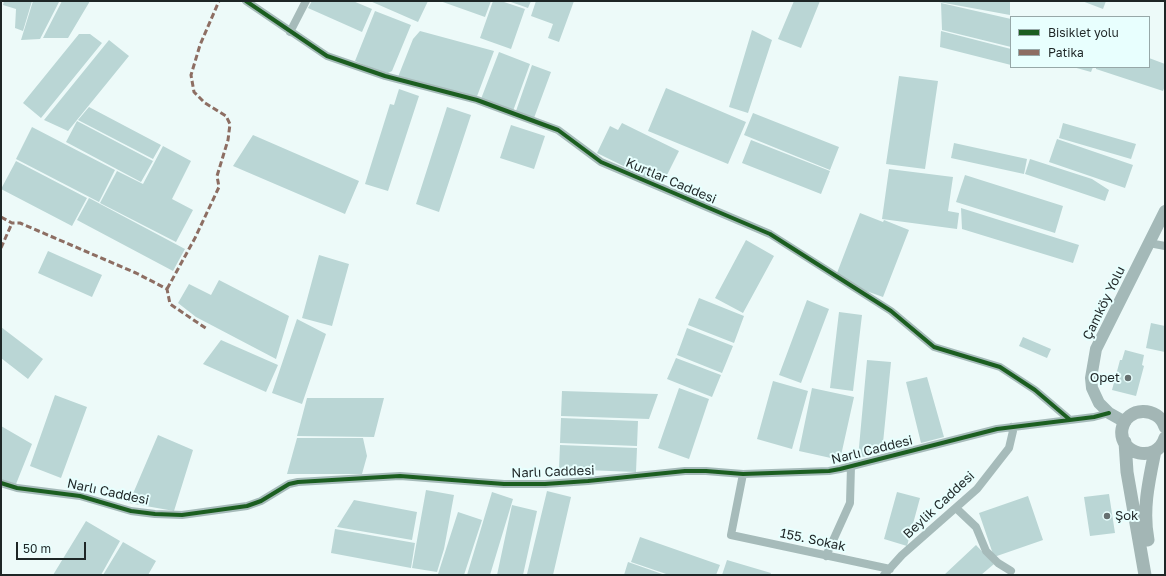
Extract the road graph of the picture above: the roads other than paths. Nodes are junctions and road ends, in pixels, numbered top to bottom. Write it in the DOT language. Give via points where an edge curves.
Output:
graph roads {
  1 [pos="246,1"];
  2 [pos="306,1"];
  3 [pos="290,32"];
  4 [pos="1165,211"];
  5 [pos="1149,243"];
  6 [pos="1165,246"];
  7 [pos="1109,413"];
  8 [pos="1160,413"];
  9 [pos="1069,419"];
  10 [pos="1125,422"];
  11 [pos="1011,427"];
  12 [pos="1165,427"];
  13 [pos="1125,442"];
  14 [pos="1161,445"];
  15 [pos="852,466"];
  16 [pos="742,474"];
  17 [pos="1,483"];
  18 [pos="956,508"];
  19 [pos="826,556"];
  20 [pos="1011,571"];
  21 [pos="887,572"];
  22 [pos="1146,575"];
  23 [pos="1154,575"];
  1 -- 3 [label="street, Kurtlar Caddesi"];
  2 -- 3 [label="street"];
  3 -- 9 [label="street, Kurtlar Caddesi" via="328,56 385,76 477,100 558,130 601,162 770,234 891,311 934,347 1000,367 1035,390"];
  4 -- 5 [label="main road, Çamköy Yolu"];
  5 -- 6 [label="street"];
  5 -- 7 [label="main road, Çamköy Yolu" via="1096,349 1091,378 1092,388 1099,403"];
  7 -- 9 [label="street, Narlı Caddesi"];
  7 -- 10 [label="main road, Çamköy Yolu"];
  8 -- 10 [label="main road" via="1141,411 1129,416"];
  8 -- 12 [label="main road"];
  9 -- 11 [label="street, Narlı Caddesi"];
  10 -- 13 [label="main road" via="1122,429"];
  11 -- 15 [label="street, Narlı Caddesi" via="978,433"];
  11 -- 18 [label="street, Beylik Caddesi" via="1013,431 1009,448 977,489"];
  13 -- 14 [label="main road" via="1141,454 1148,454"];
  13 -- 22 [label="main road" via="1127,472"];
  14 -- 23 [label="main road" via="1147,489 1145,526"];
  15 -- 16 [label="street, Narlı Caddesi" via="829,471"];
  15 -- 19 [label="street" via="850,503"];
  16 -- 17 [label="street, Narlı Caddesi" via="685,471 545,484 504,484 400,476 298,482 289,484 271,496 247,506 182,515 131,511 80,496 17,488"];
  16 -- 19 [label="street, 155. Sokak" via="731,535"];
  18 -- 20 [label="street" via="976,527 986,551"];
  18 -- 21 [label="street, Beylik Caddesi" via="902,555"];
  19 -- 21 [label="street, 155. Sokak"];
}
